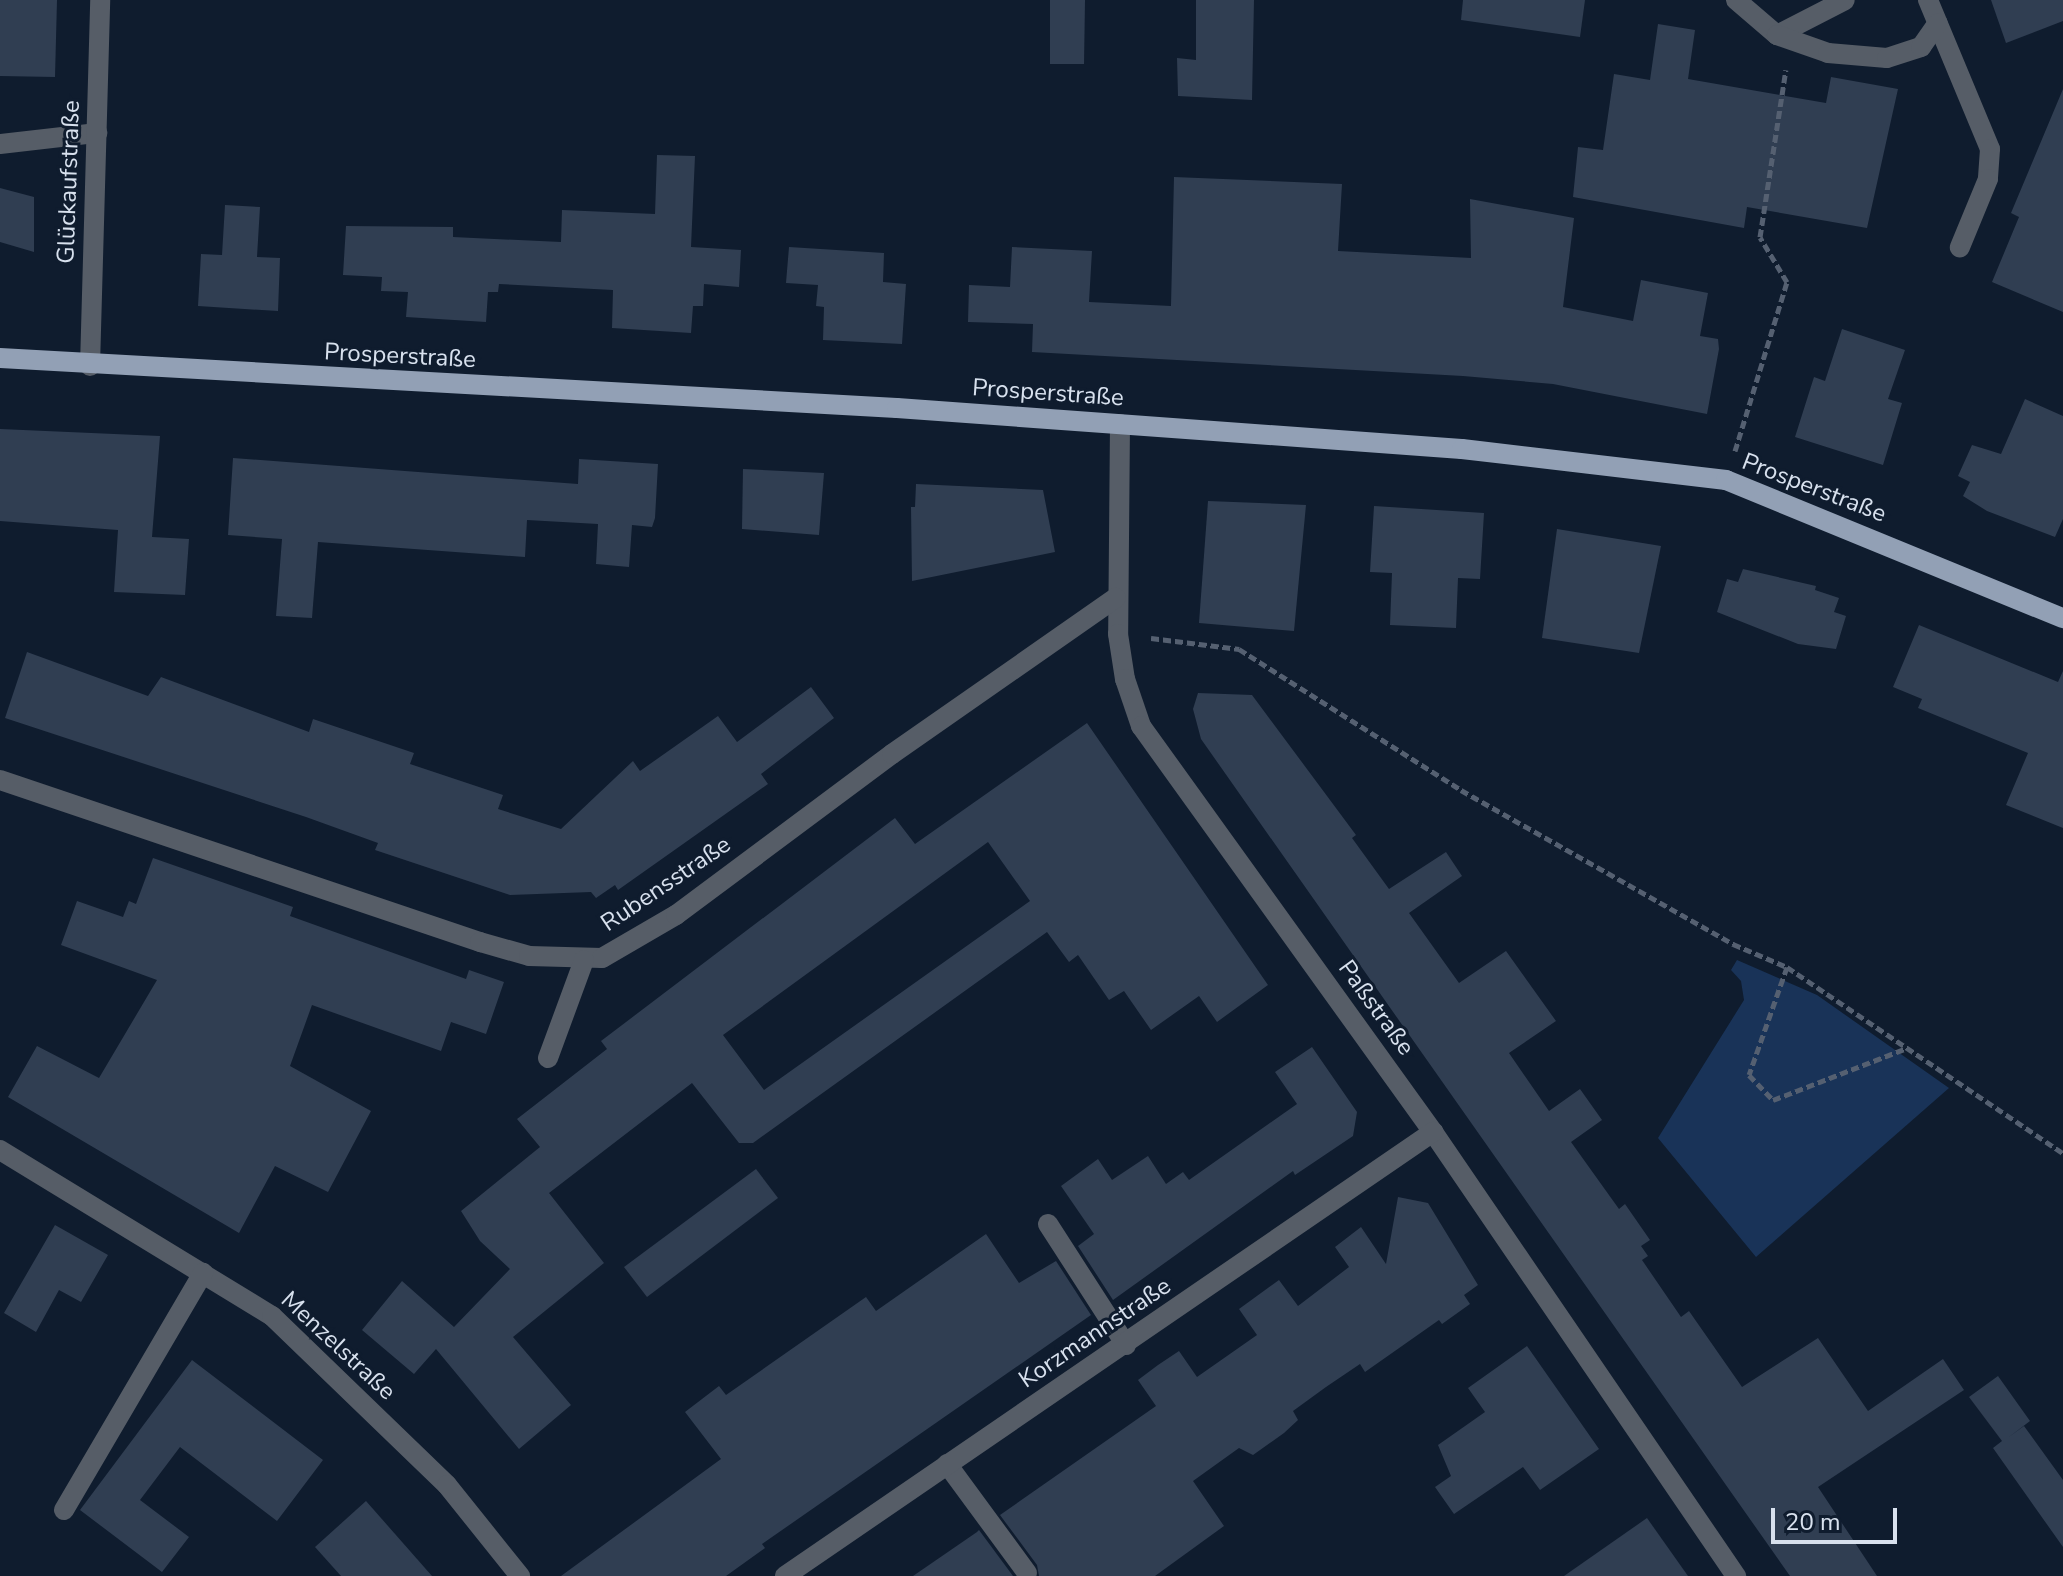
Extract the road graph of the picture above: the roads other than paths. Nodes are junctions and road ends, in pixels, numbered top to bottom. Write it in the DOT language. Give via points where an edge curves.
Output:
graph roads {
  1 [pos="100,0"];
  2 [pos="1736,0"];
  3 [pos="1845,0"];
  4 [pos="1928,0"];
  5 [pos="1938,23"];
  6 [pos="1777,35"];
  7 [pos="97,133"];
  8 [pos="0,144"];
  9 [pos="1960,247"];
  10 [pos="0,358"];
  11 [pos="90,366"];
  12 [pos="1120,424"];
  13 [pos="1116,598"];
  14 [pos="2063,618"];
  15 [pos="0,780"];
  16 [pos="584,960"];
  17 [pos="548,1058"];
  18 [pos="1433,1132"];
  19 [pos="0,1150"];
  20 [pos="1048,1224"];
  21 [pos="203,1273"];
  22 [pos="1126,1345"];
  23 [pos="947,1464"];
  24 [pos="64,1510"];
  25 [pos="1027,1573"];
  26 [pos="520,1576"];
  27 [pos="785,1576"];
  28 [pos="1736,1576"];
  1 -- 7 [label="street, Glückaufstraße"];
  2 -- 6 [label="street"];
  3 -- 6 [label="street"];
  4 -- 5 [label="street"];
  5 -- 6 [label="street" via="1921,47 1887,58 1828,53"];
  5 -- 9 [label="street" via="1990,149 1988,179"];
  7 -- 8 [label="street"];
  7 -- 11 [label="street, Glückaufstraße"];
  10 -- 11 [label="main road, Prosperstraße"];
  11 -- 12 [label="main road, Prosperstraße"];
  12 -- 13 [label="street, Paßstraße"];
  12 -- 14 [label="main road, Prosperstraße" via="1462,449 1726,480"];
  13 -- 16 [label="street, Rubensstraße" via="892,754 654,930 602,958"];
  13 -- 18 [label="street, Paßstraße" via="1125,679 1141,726"];
  15 -- 16 [label="street, Rubensstraße" via="480,942 529,956"];
  16 -- 17 [label="street"];
  18 -- 22 [label="street, Korzmannstraße"];
  18 -- 28 [label="street, Paßstraße"];
  19 -- 21 [label="street, Menzelstraße"];
  20 -- 22 [label="street"];
  21 -- 24 [label="street"];
  21 -- 26 [label="street, Menzelstraße" via="272,1316 447,1485"];
  22 -- 23 [label="street, Korzmannstraße"];
  23 -- 25 [label="street"];
  23 -- 27 [label="street, Korzmannstraße"];
}
